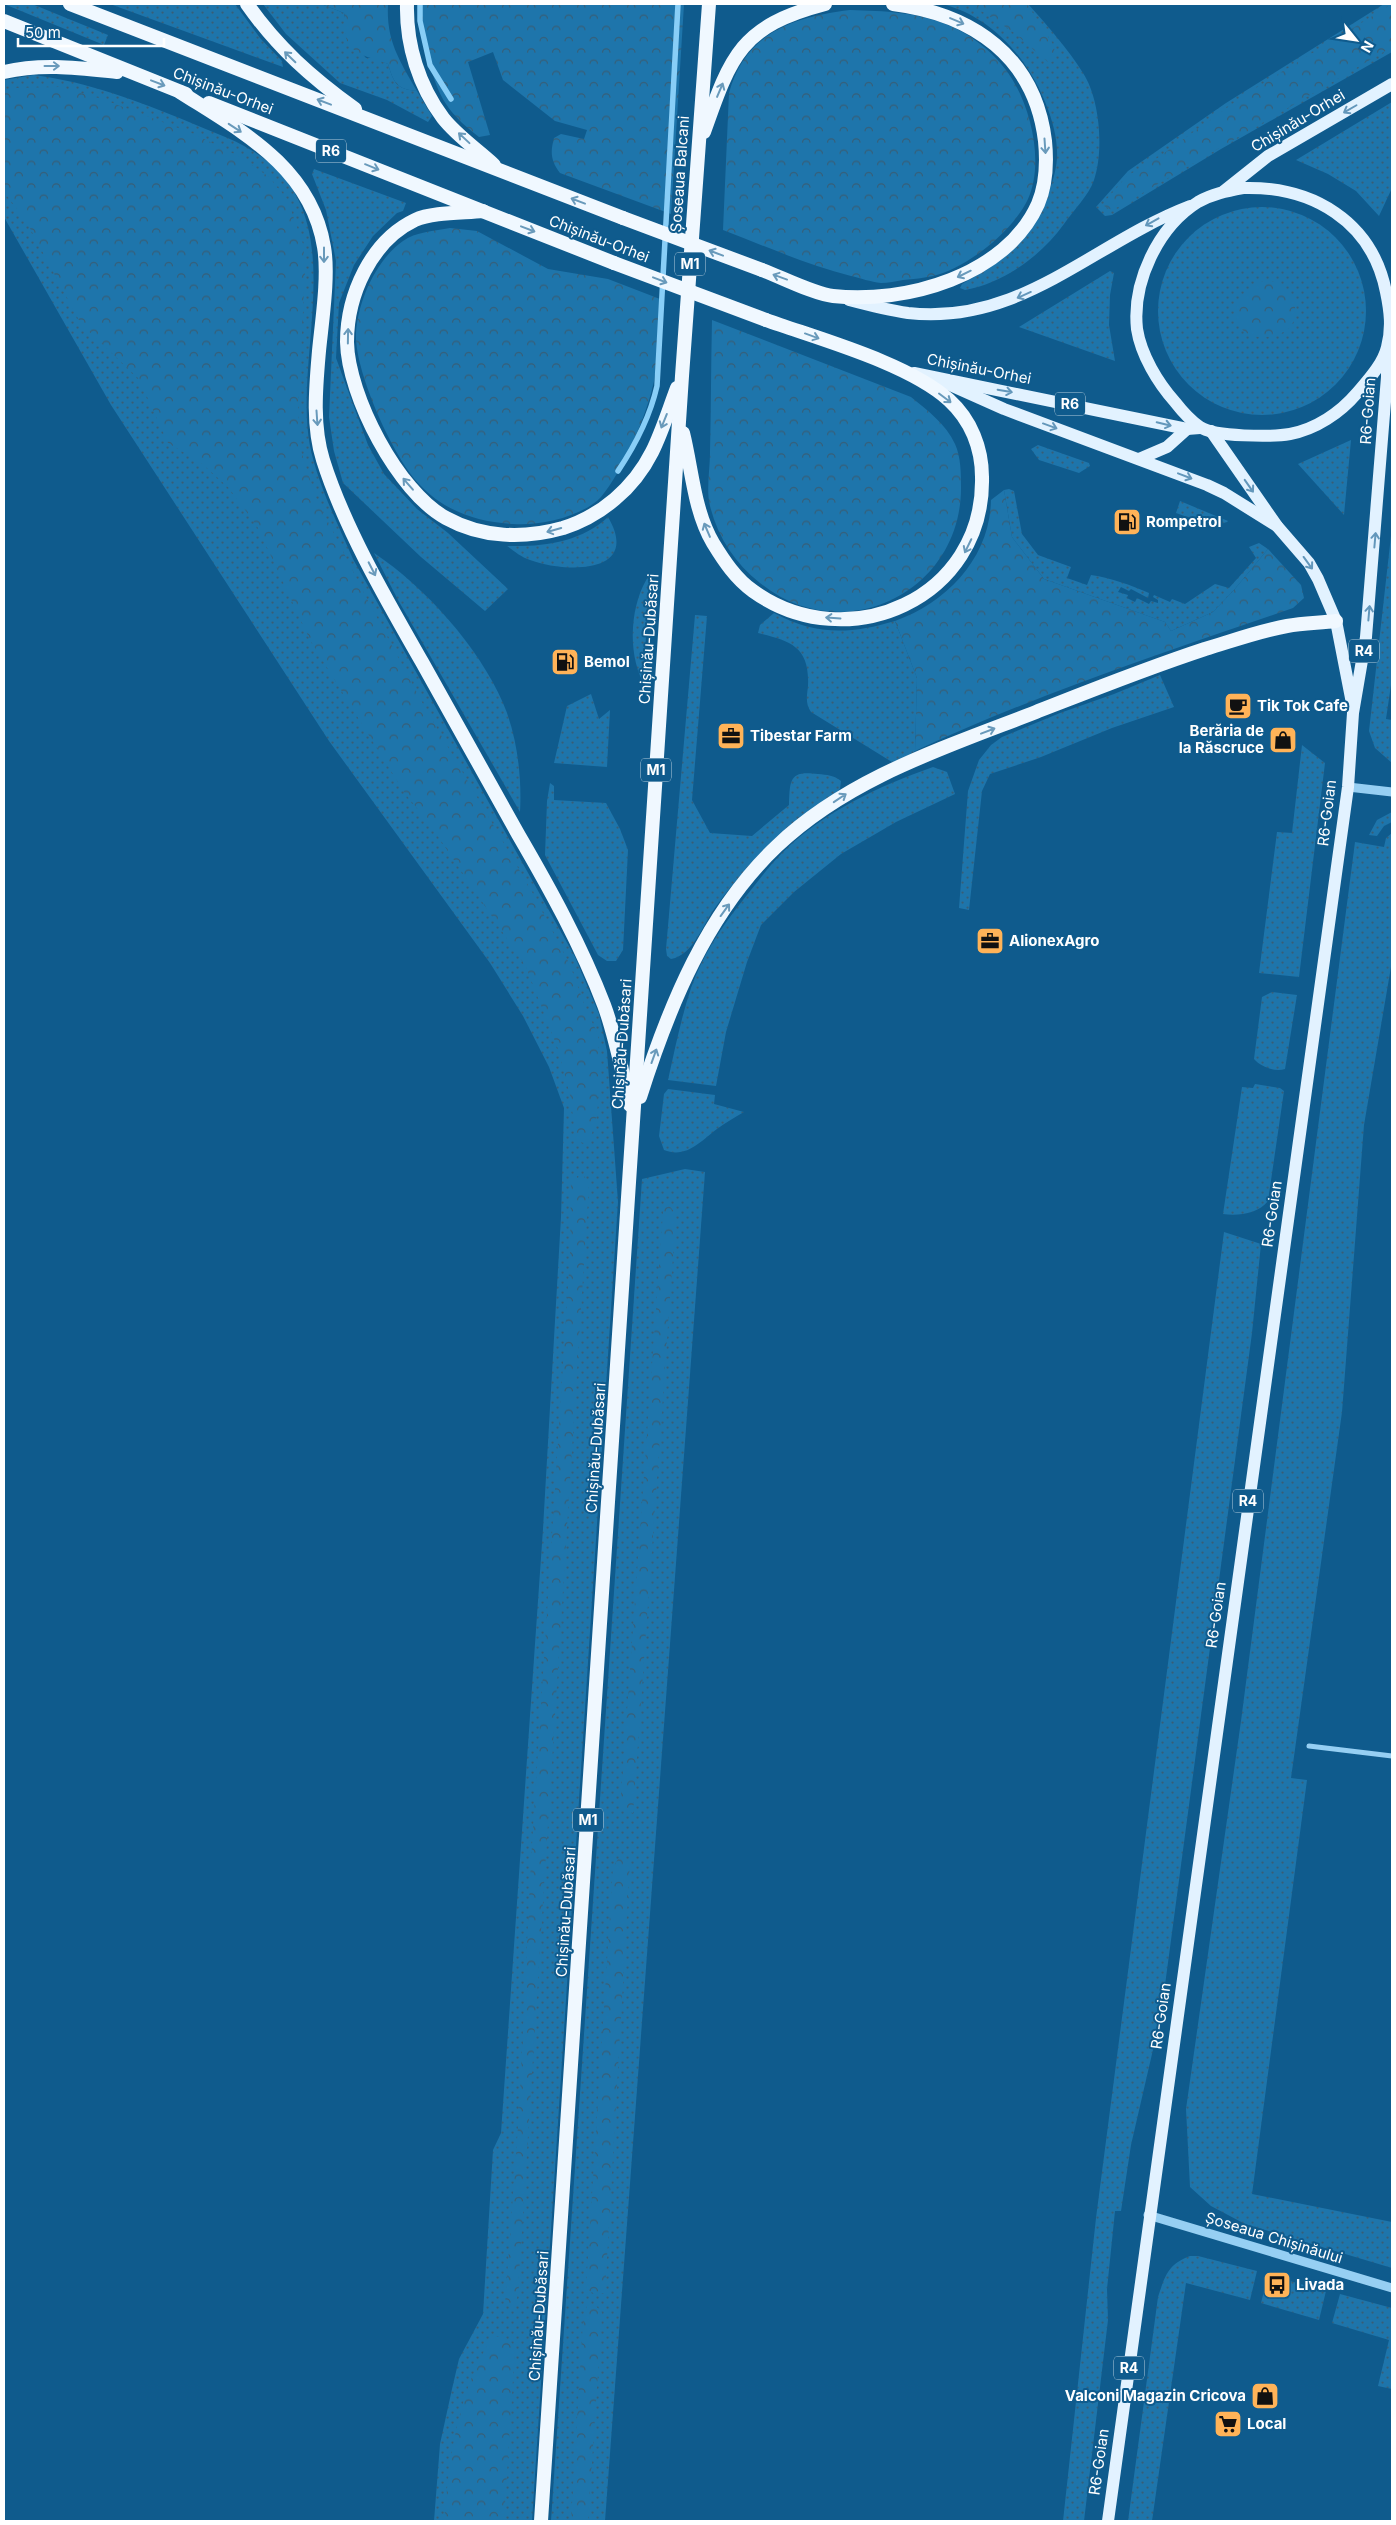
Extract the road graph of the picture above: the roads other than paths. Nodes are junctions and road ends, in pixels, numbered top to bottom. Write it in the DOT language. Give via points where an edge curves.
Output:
graph roads {
  1 [pos="70,4"];
  2 [pos="247,4"];
  3 [pos="407,4"];
  4 [pos="700,4"];
  5 [pos="709,4"];
  6 [pos="825,4"];
  7 [pos="893,4"];
  8 [pos="4,21"];
  9 [pos="708,32"];
  10 [pos="4,72"];
  11 [pos="136,74"];
  12 [pos="1392,84"];
  13 [pos="180,92"];
  14 [pos="369,120"];
  15 [pos="698,152"];
  16 [pos="500,171"];
  17 [pos="1223,191"];
  18 [pos="1197,203"];
  19 [pos="483,211"];
  20 [pos="831,296"];
  21 [pos="1391,309"];
  22 [pos="1387,349"];
  23 [pos="904,370"];
  24 [pos="682,376"];
  25 [pos="939,380"];
  26 [pos="680,420"];
  27 [pos="1187,429"];
  28 [pos="1206,430"];
  29 [pos="1139,459"];
  30 [pos="1276,526"];
  31 [pos="1336,622"];
  32 [pos="1354,713"];
  33 [pos="1348,787"];
  34 [pos="1392,792"];
  35 [pos="634,1119"];
  36 [pos="1309,1746"];
  37 [pos="1392,1756"];
  38 [pos="1148,2215"];
  39 [pos="1392,2288"];
  40 [pos="541,2521"];
  41 [pos="1108,2521"];
  14 -- 1 [label="highway, Chișinău-Orhei / R6, one-way"];
  14 -- 2 [label="highway, one-way" via="317,82 288,55"];
  16 -- 3 [label="highway, one-way" via="444,120 432,101 410,46"];
  4 -- 9 [label="highway"];
  5 -- 9 [label="highway, Șoseaua Balcani / M1"];
  15 -- 6 [label="highway, one-way" via="726,74 749,40 781,18"];
  7 -- 20 [label="highway, one-way" via="938,12 966,24 1019,67 1034,95 1042,121 1046,150 1044,185 1030,219 1016,236 985,262 964,274 918,290"];
  8 -- 11 [label="highway, Chișinău-Orhei / R6"];
  9 -- 15 [label="highway, Șoseaua Balcani / M1"];
  10 -- 11 [label="highway, one-way" via="56,66"];
  11 -- 13 [label="highway, Chișinău-Orhei / R6, one-way"];
  12 -- 17 [label="main road, Chișinău-Orhei / R6, one-way" via="1268,156"];
  13 -- 19 [label="highway, Chișinău-Orhei / R6, one-way"];
  13 -- 35 [label="highway, one-way" via="260,143 300,186 314,213 325,248 316,394 322,457 341,510 405,633 578,943 604,1007"];
  14 -- 16 [label="highway, Chișinău-Orhei / R6"];
  15 -- 24 [label="highway, Șoseaua Balcani / M1"];
  20 -- 16 [label="highway, Chișinău-Orhei / R6, one-way, bridge"];
  17 -- 18 [label="main road, R6"];
  17 -- 21 [label="main road, R6" via="1284,190 1316,201 1340,216 1355,229 1377,263"];
  18 -- 20 [label="main road, Chișinău-Orhei / R6, one-way" via="1163,216 1028,293 984,308 934,314 909,313"];
  18 -- 28 [label="main road, R6" via="1170,227 1157,245 1142,280 1137,313 1138,330 1152,370 1165,391"];
  19 -- 23 [label="highway, Chișinău-Orhei / R6, one-way, bridge"];
  24 -- 19 [label="highway, one-way" via="652,452 623,491 591,517 541,534 510,536 460,525 428,506 400,475 383,448 363,404 350,366 348,322 361,279 384,243 399,229 418,219"];
  21 -- 22 [label="main road, R6"];
  22 -- 28 [label="main road, R6" via="1375,371 1350,402 1311,428 1270,436"];
  32 -- 22 [label="main road, R6-Goian / R4, one-way" via="1368,618 1388,377"];
  23 -- 25 [label="main road, Chișinău-Orhei"];
  23 -- 26 [label="highway, one-way" via="949,400 972,430 982,466 981,508 965,552 945,577 907,604 878,615 854,619 805,615 776,605 752,590 733,572 712,541 702,516"];
  24 -- 26 [label="highway, Chișinău-Dubăsari / M1"];
  25 -- 27 [label="main road, Chișinău-Orhei / R6, one-way" via="1045,398"];
  25 -- 29 [label="main road, one-way" via="1004,409"];
  26 -- 35 [label="highway, Chișinău-Dubăsari / M1"];
  27 -- 28 [label="main road, Chișinău-Orhei / R6"];
  27 -- 29 [label="main road" via="1167,447"];
  28 -- 30 [label="main road, R6-Goian / R4, one-way"];
  29 -- 30 [label="main road, one-way" via="1224,493"];
  30 -- 31 [label="main road, R6-Goian / R4, one-way" via="1309,563"];
  31 -- 32 [label="main road, R6-Goian / R4"];
  35 -- 31 [label="highway, one-way" via="674,1003 702,944 748,878 776,846 810,818 850,791 929,754 1142,670 1262,631 1290,625"];
  32 -- 33 [label="main road, R6-Goian / R4"];
  33 -- 34 [label="street"];
  33 -- 38 [label="main road, R6-Goian / R4" via="1200,1863"];
  35 -- 40 [label="highway, Chișinău-Dubăsari / M1"];
  36 -- 37 [label="street"];
  38 -- 39 [label="street, Șoseaua Chișinăului"];
  38 -- 41 [label="main road, R6-Goian / R4"];
}
